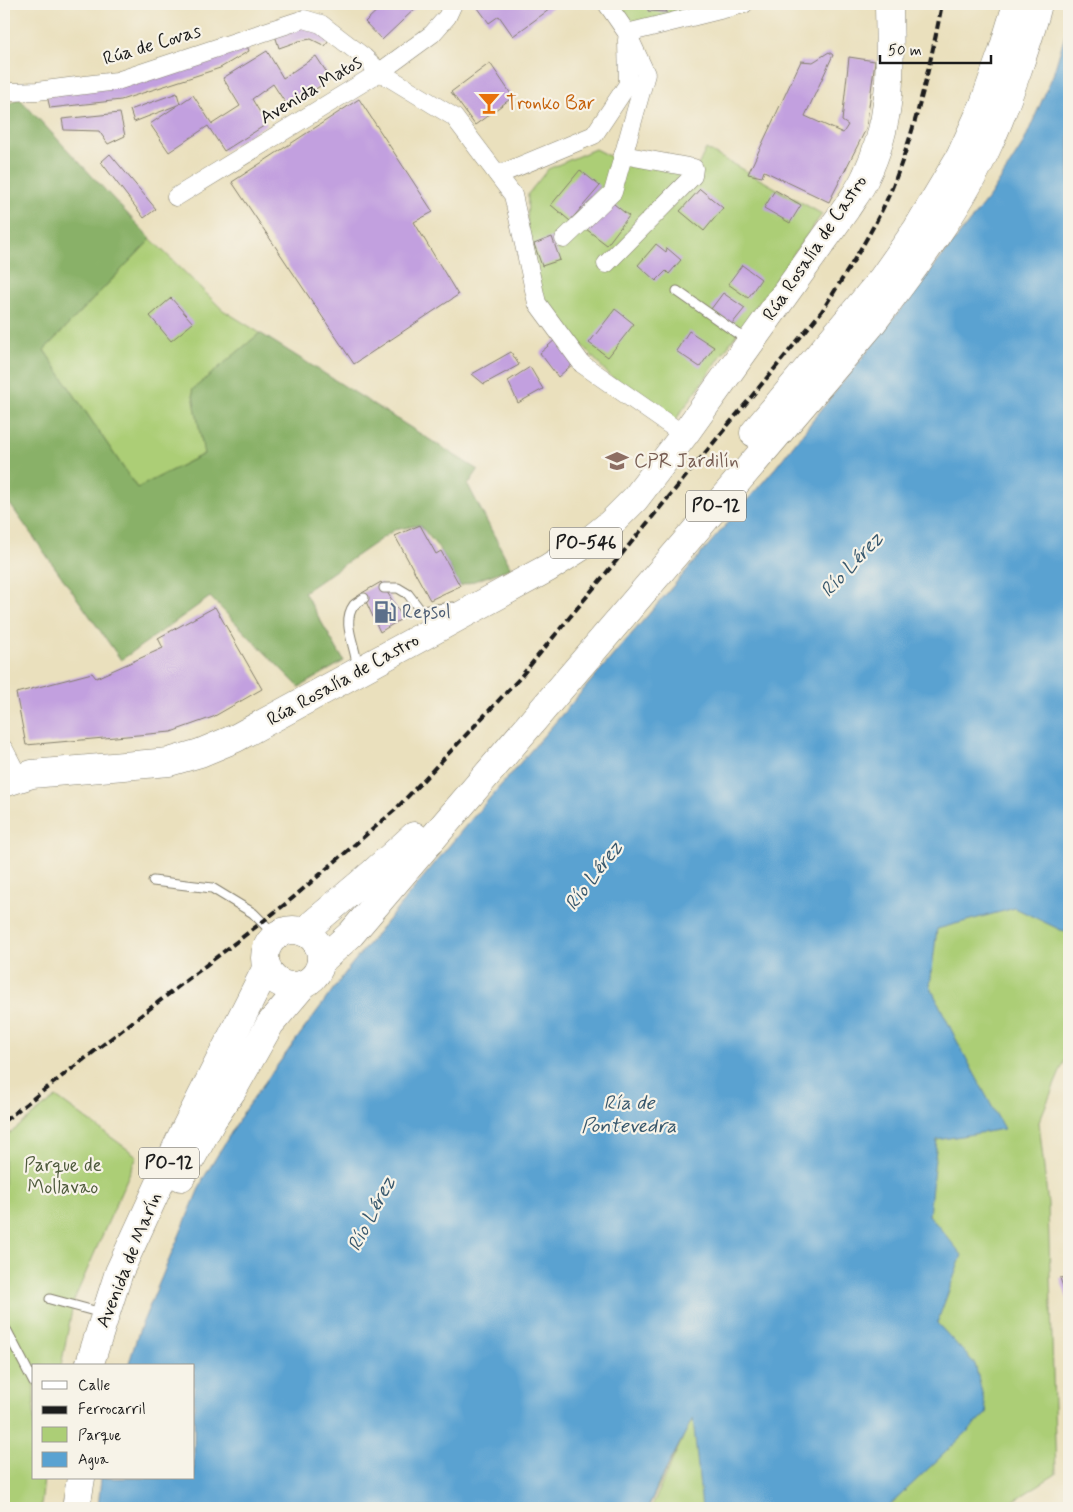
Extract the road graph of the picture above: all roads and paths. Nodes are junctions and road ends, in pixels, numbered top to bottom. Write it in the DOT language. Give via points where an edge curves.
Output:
graph roads {
  1 [pos="453,4"];
  2 [pos="607,4"];
  3 [pos="744,4"];
  4 [pos="889,4"];
  5 [pos="1017,4"];
  6 [pos="1038,4"];
  7 [pos="627,33"];
  8 [pos="380,72"];
  9 [pos="4,94"];
  10 [pos="623,155"];
  11 [pos="498,175"];
  12 [pos="176,197"];
  13 [pos="564,239"];
  14 [pos="606,264"];
  15 [pos="677,291"];
  16 [pos="750,342"];
  17 [pos="684,435"];
  18 [pos="384,588"];
  19 [pos="364,598"];
  20 [pos="466,613"];
  21 [pos="356,673"];
  22 [pos="4,749"];
  23 [pos="11,780"];
  24 [pos="153,881"];
  25 [pos="303,932"];
  26 [pos="276,936"];
  27 [pos="320,961"];
  28 [pos="266,967"];
  29 [pos="304,984"];
  30 [pos="50,1298"];
  31 [pos="105,1313"];
  32 [pos="4,1330"];
  33 [pos="90,1364"];
  34 [pos="107,1364"];
  35 [pos="32,1381"];
  36 [pos="64,1480"];
  37 [pos="81,1480"];
  38 [pos="60,1508"];
  39 [pos="76,1508"];
  1 -- 8 [label="street, Avenida Matos" via="447,18 432,34"];
  2 -- 7 [label="street"];
  3 -- 7 [label="street"];
  4 -- 16 [label="main road, Rúa Rosalía de Castro / PO-546" via="890,86 886,119 866,177"];
  5 -- 25 [label="main road, PO-12" via="984,104 960,157 917,229 882,279 437,812 392,857"];
  6 -- 27 [label="main road, PO-12" via="1011,89 990,141 937,234 907,277 864,334 351,934"];
  7 -- 10 [label="street" via="646,74"];
  7 -- 11 [label="street" via="628,84 594,135"];
  8 -- 9 [label="street, Rúa de Covas" via="321,24 304,19 117,81"];
  8 -- 11 [label="street, Rúa de Covas" via="454,118"];
  8 -- 12 [label="street, Avenida Matos"];
  10 -- 13 [label="street" via="612,192"];
  10 -- 14 [label="street" via="694,168 693,176"];
  11 -- 17 [label="street, Rúa de Covas" via="513,195 536,303 582,364"];
  15 -- 16 [label="lane"];
  16 -- 17 [label="main road, Rúa Rosalía de Castro / PO-546"];
  17 -- 20 [label="main road, Rúa Rosalía de Castro / PO-546" via="635,499 610,524 548,568"];
  18 -- 20 [label="lane" via="398,588 408,594 421,611 452,606"];
  19 -- 21 [label="lane" via="354,605 350,615 349,630 357,659"];
  20 -- 21 [label="main road, Rúa Rosalía de Castro / PO-546"];
  21 -- 23 [label="main road, Rúa Rosalía de Castro / PO-546" via="200,754 169,762 32,774"];
  22 -- 23 [label="street"];
  24 -- 26 [label="lane" via="212,888 252,913"];
  25 -- 26 [label="main road" via="284,931"];
  25 -- 27 [label="main road" via="317,944"];
  26 -- 28 [label="main road" via="266,950"];
  27 -- 29 [label="main road" via="315,975"];
  28 -- 29 [label="main road" via="271,975 286,985"];
  28 -- 31 [label="main road, Avenida de Marín / PO-12" via="183,1133 119,1272"];
  29 -- 34 [label="main road, Avenida de Marín / PO-12" via="270,1024 179,1182 154,1231 132,1286"];
  30 -- 31 [label="lane"];
  31 -- 33 [label="main road, Avenida de Marín / PO-12"];
  32 -- 35 [label="lane"];
  36 -- 38 [label="main road"];
  37 -- 39 [label="main road"];
}
